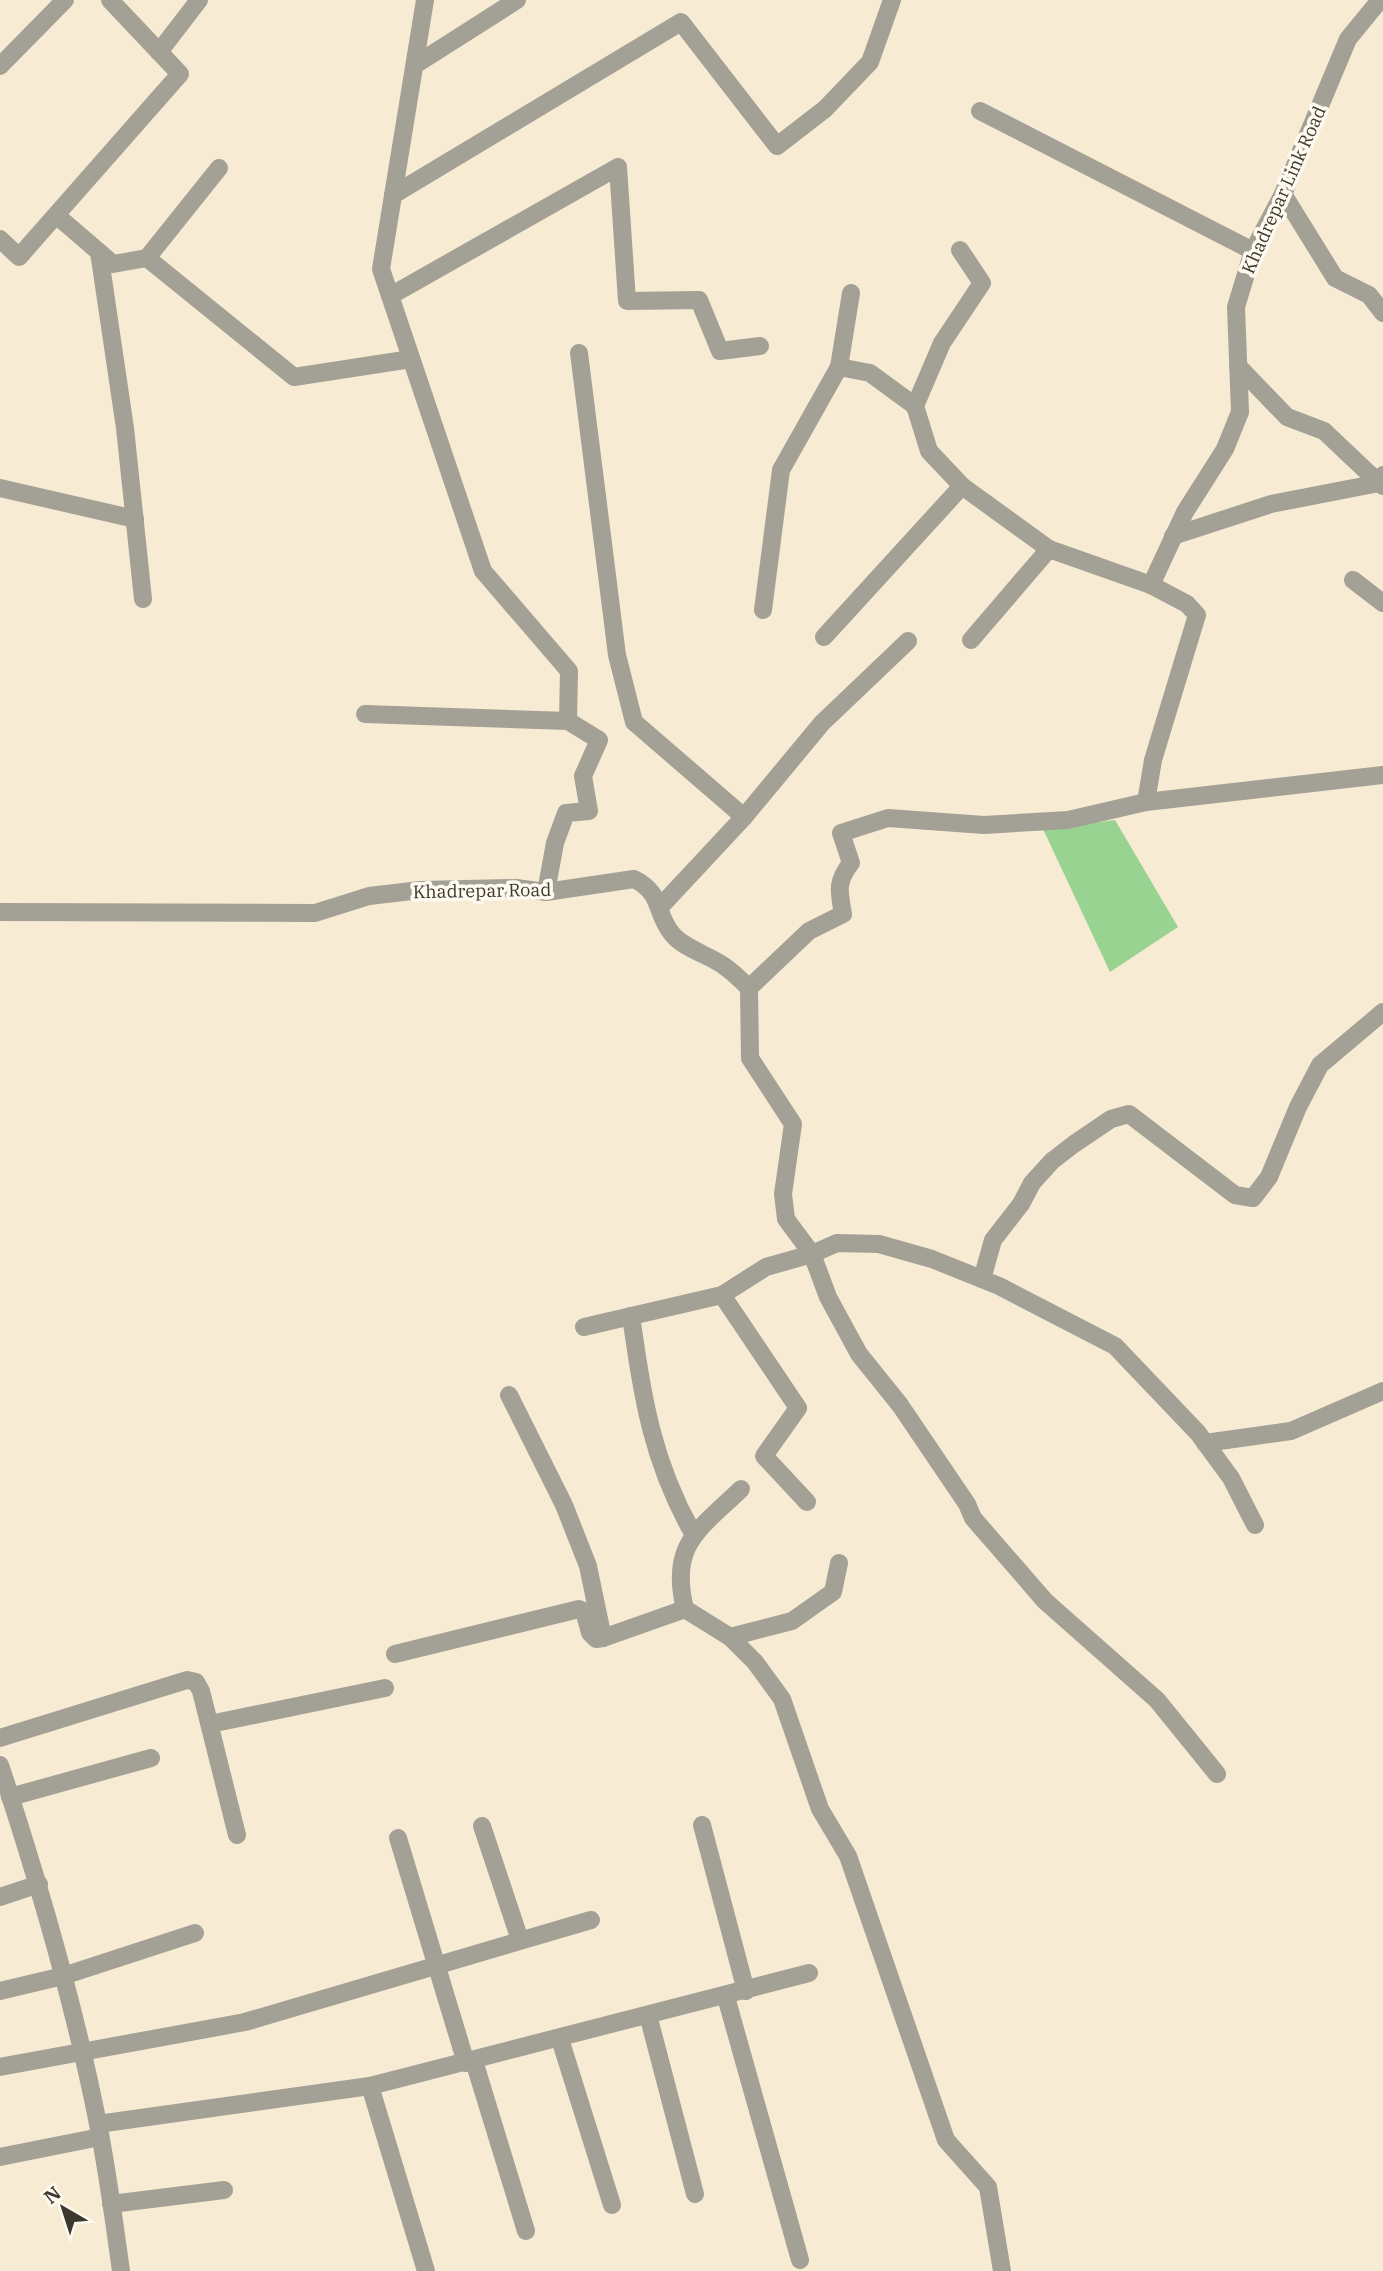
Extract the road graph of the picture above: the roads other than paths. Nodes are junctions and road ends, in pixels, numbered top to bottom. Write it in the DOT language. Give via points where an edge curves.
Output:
graph roads {
  1 [pos="65,0"];
  2 [pos="110,0"];
  3 [pos="199,0"];
  4 [pos="425,0"];
  5 [pos="517,0"];
  6 [pos="892,0"];
  7 [pos="1380,0"];
  8 [pos="159,52"];
  9 [pos="415,65"];
  10 [pos="0,66"];
  11 [pos="980,111"];
  12 [pos="219,168"];
  13 [pos="1283,194"];
  14 [pos="393,195"];
  15 [pos="56,215"];
  16 [pos="0,239"];
  17 [pos="960,250"];
  18 [pos="1253,251"];
  19 [pos="99,252"];
  20 [pos="147,258"];
  21 [pos="851,293"];
  22 [pos="390,296"];
  23 [pos="1383,313"];
  24 [pos="760,346"];
  25 [pos="579,353"];
  26 [pos="411,359"];
  27 [pos="1238,366"];
  28 [pos="839,367"];
  29 [pos="915,405"];
  30 [pos="1382,481"];
  31 [pos="962,486"];
  32 [pos="0,488"];
  33 [pos="135,519"];
  34 [pos="1173,537"];
  35 [pos="1049,549"];
  36 [pos="1353,580"];
  37 [pos="1151,585"];
  38 [pos="143,598"];
  39 [pos="1383,603"];
  40 [pos="763,610"];
  41 [pos="824,637"];
  42 [pos="971,640"];
  43 [pos="908,641"];
  44 [pos="365,713"];
  45 [pos="568,721"];
  46 [pos="1383,775"];
  47 [pos="1146,802"];
  48 [pos="744,817"];
  49 [pos="547,892"];
  50 [pos="660,907"];
  51 [pos="0,912"];
  52 [pos="749,988"];
  53 [pos="1383,1012"];
  54 [pos="812,1254"];
  55 [pos="982,1279"];
  56 [pos="722,1295"];
  57 [pos="631,1316"];
  58 [pos="584,1327"];
  59 [pos="1383,1391"];
  60 [pos="509,1395"];
  61 [pos="1205,1443"];
  62 [pos="741,1489"];
  63 [pos="807,1502"];
  64 [pos="1255,1525"];
  65 [pos="694,1535"];
  66 [pos="839,1563"];
  67 [pos="685,1609"];
  68 [pos="730,1637"];
  69 [pos="603,1638"];
  70 [pos="395,1654"];
  71 [pos="385,1688"];
  72 [pos="210,1724"];
  73 [pos="0,1738"];
  74 [pos="151,1758"];
  75 [pos="0,1765"];
  76 [pos="1217,1774"];
  77 [pos="10,1797"];
  78 [pos="482,1825"];
  79 [pos="702,1825"];
  80 [pos="237,1835"];
  81 [pos="398,1838"];
  82 [pos="39,1884"];
  83 [pos="0,1896"];
  84 [pos="592,1920"];
  85 [pos="195,1933"];
  86 [pos="520,1940"];
  87 [pos="435,1966"];
  88 [pos="809,1973"];
  89 [pos="63,1976"];
  90 [pos="0,1991"];
  91 [pos="746,1991"];
  92 [pos="726,1997"];
  93 [pos="648,2015"];
  94 [pos="560,2039"];
  95 [pos="81,2049"];
  96 [pos="470,2062"];
  97 [pos="0,2067"];
  98 [pos="370,2086"];
  99 [pos="99,2131"];
  100 [pos="0,2157"];
  101 [pos="224,2190"];
  102 [pos="695,2194"];
  103 [pos="111,2204"];
  104 [pos="612,2205"];
  105 [pos="526,2231"];
  106 [pos="800,2260"];
  107 [pos="121,2271"];
  108 [pos="426,2271"];
  109 [pos="1002,2271"];
  1 -- 10 [label="street"];
  2 -- 8 [label="street"];
  3 -- 8 [label="street"];
  4 -- 9 [label="street"];
  5 -- 9 [label="street"];
  6 -- 14 [label="street" via="870,62 825,109 777,146 681,22"];
  7 -- 13 [label="street, Khadrepar Link Road" via="1348,39"];
  8 -- 15 [label="street" via="180,74"];
  9 -- 14 [label="street"];
  11 -- 18 [label="street"];
  12 -- 20 [label="street"];
  13 -- 18 [label="street, Khadrepar Link Road"];
  13 -- 23 [label="street" via="1335,278 1368,295"];
  14 -- 22 [label="street" via="381,269"];
  15 -- 16 [label="street" via="19,257"];
  15 -- 19 [label="street"];
  17 -- 29 [label="street" via="982,283 942,343"];
  18 -- 27 [label="street, Khadrepar Link Road" via="1236,307"];
  19 -- 20 [label="street" via="113,264"];
  19 -- 33 [label="street"];
  20 -- 26 [label="street" via="294,377"];
  21 -- 28 [label="street"];
  22 -- 24 [label="street" via="618,167 627,300 699,300 720,351"];
  22 -- 26 [label="street"];
  25 -- 48 [label="street" via="617,656 634,722"];
  26 -- 45 [label="street" via="482,571 569,671"];
  27 -- 30 [label="street" via="1287,417 1324,431"];
  27 -- 34 [label="street, Khadrepar Link Road" via="1240,412 1225,449"];
  28 -- 29 [label="street" via="870,373"];
  28 -- 40 [label="street" via="781,470"];
  29 -- 31 [label="street" via="929,451"];
  30 -- 34 [label="street" via="1271,504"];
  31 -- 35 [label="street"];
  31 -- 41 [label="street"];
  32 -- 33 [label="street"];
  33 -- 38 [label="street"];
  34 -- 37 [label="street, Khadrepar Link Road"];
  35 -- 37 [label="street"];
  35 -- 42 [label="street"];
  36 -- 39 [label="street"];
  37 -- 47 [label="street" via="1187,604 1197,615 1153,760"];
  43 -- 48 [label="street" via="822,723"];
  44 -- 45 [label="street"];
  45 -- 49 [label="street" via="599,740 583,776 589,811 566,813 555,843"];
  46 -- 47 [label="street"];
  47 -- 52 [label="street" via="1068,820 985,825 888,818 844,831 841,835 851,863 837,891 843,914 809,931"];
  48 -- 50 [label="street"];
  49 -- 50 [label="street, Khadrepar Road" via="634,879 657,897"];
  49 -- 51 [label="street, Khadrepar Road" via="516,888 420,890 369,896 315,913"];
  50 -- 52 [label="street, Khadrepar Road" via="674,937 724,965"];
  52 -- 54 [label="street" via="750,1058 793,1125 783,1194 786,1219"];
  53 -- 55 [label="street" via="1320,1065 1269,1177 1253,1198 1235,1195 1129,1114 1111,1119 1052,1161 1032,1183 993,1240"];
  54 -- 55 [label="street" via="837,1243 879,1244"];
  54 -- 56 [label="street" via="766,1267"];
  54 -- 76 [label="street" via="828,1297 859,1354 900,1405 973,1518 1045,1601 1157,1700"];
  55 -- 61 [label="street" via="1115,1346"];
  56 -- 57 [label="street"];
  56 -- 63 [label="street" via="798,1408 764,1456"];
  57 -- 58 [label="street"];
  57 -- 65 [label="street" via="653,1443 672,1496"];
  59 -- 61 [label="street" via="1292,1431"];
  60 -- 69 [label="street" via="564,1505 588,1566"];
  61 -- 64 [label="street" via="1231,1478"];
  62 -- 65 [label="street"];
  65 -- 67 [label="street" via="681,1556"];
  66 -- 68 [label="street" via="832,1592 792,1621"];
  67 -- 68 [label="street"];
  67 -- 69 [label="street"];
  68 -- 109 [label="street" via="782,1699 820,1809 848,1856 946,2140 988,2187"];
  69 -- 70 [label="street" via="590,1633 584,1611 579,1609"];
  71 -- 72 [label="street"];
  72 -- 73 [label="street" via="201,1691 187,1680"];
  72 -- 80 [label="street"];
  74 -- 77 [label="street"];
  75 -- 77 [label="street"];
  77 -- 82 [label="street"];
  78 -- 86 [label="street"];
  79 -- 91 [label="street"];
  81 -- 87 [label="street"];
  82 -- 83 [label="street"];
  82 -- 89 [label="street"];
  84 -- 86 [label="street"];
  85 -- 89 [label="street"];
  86 -- 87 [label="street"];
  87 -- 95 [label="street" via="245,2022"];
  87 -- 96 [label="street"];
  88 -- 91 [label="street"];
  89 -- 90 [label="street"];
  89 -- 95 [label="street"];
  91 -- 92 [label="street"];
  92 -- 93 [label="street"];
  92 -- 106 [label="street"];
  93 -- 94 [label="street"];
  93 -- 102 [label="street"];
  94 -- 96 [label="street"];
  94 -- 104 [label="street"];
  95 -- 97 [label="street"];
  95 -- 99 [label="street"];
  96 -- 98 [label="street"];
  96 -- 105 [label="street"];
  98 -- 99 [label="street"];
  98 -- 108 [label="street"];
  99 -- 100 [label="street"];
  99 -- 103 [label="street"];
  101 -- 103 [label="street"];
  103 -- 107 [label="street"];
}
